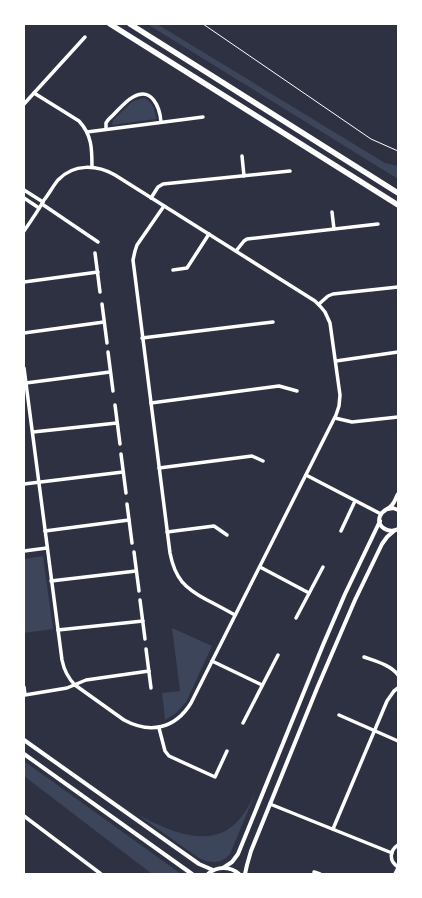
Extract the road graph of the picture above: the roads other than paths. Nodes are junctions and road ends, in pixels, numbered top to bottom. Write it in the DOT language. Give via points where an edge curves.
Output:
graph roads {
  1 [pos="110,24"];
  2 [pos="130,24"];
  3 [pos="85,37"];
  4 [pos="34,92"];
  5 [pos="24,104"];
  6 [pos="203,117"];
  7 [pos="161,122"];
  8 [pos="106,130"];
  9 [pos="87,132"];
  10 [pos="242,156"];
  11 [pos="92,167"];
  12 [pos="290,171"];
  13 [pos="244,176"];
  14 [pos="24,190"];
  15 [pos="398,193"];
  16 [pos="24,198"];
  17 [pos="150,198"];
  18 [pos="42,203"];
  19 [pos="398,205"];
  20 [pos="164,206"];
  21 [pos="39,208"];
  22 [pos="332,212"];
  23 [pos="378,224"];
  24 [pos="334,229"];
  25 [pos="24,231"];
  26 [pos="209,234"];
  27 [pos="98,242"];
  28 [pos="236,251"];
  29 [pos="95,253"];
  30 [pos="173,270"];
  31 [pos="98,272"];
  32 [pos="24,282"];
  33 [pos="398,287"];
  34 [pos="100,292"];
  35 [pos="102,304"];
  36 [pos="319,304"];
  37 [pos="104,322"];
  38 [pos="273,322"];
  39 [pos="24,333"];
  40 [pos="142,338"];
  41 [pos="106,343"];
  42 [pos="108,352"];
  43 [pos="398,352"];
  44 [pos="336,361"];
  45 [pos="24,368"];
  46 [pos="110,372"];
  47 [pos="26,383"];
  48 [pos="113,391"];
  49 [pos="297,391"];
  50 [pos="151,403"];
  51 [pos="115,405"];
  52 [pos="398,417"];
  53 [pos="335,418"];
  54 [pos="117,423"];
  55 [pos="33,432"];
  56 [pos="120,444"];
  57 [pos="121,454"];
  58 [pos="263,461"];
  59 [pos="159,468"];
  60 [pos="123,472"];
  61 [pos="306,475"];
  62 [pos="39,482"];
  63 [pos="24,484"];
  64 [pos="126,493"];
  65 [pos="398,494"];
  66 [pos="356,501"];
  67 [pos="127,504"];
  68 [pos="388,509"];
  69 [pos="398,510"];
  70 [pos="381,514"];
  71 [pos="130,520"];
  72 [pos="380,521"];
  73 [pos="396,530"];
  74 [pos="45,531"];
  75 [pos="341,531"];
  76 [pos="167,532"];
  77 [pos="227,535"];
  78 [pos="132,543"];
  79 [pos="47,548"];
  80 [pos="24,551"];
  81 [pos="134,552"];
  82 [pos="260,567"];
  83 [pos="323,567"];
  84 [pos="136,571"];
  85 [pos="51,581"];
  86 [pos="139,591"];
  87 [pos="309,593"];
  88 [pos="140,600"];
  89 [pos="235,615"];
  90 [pos="296,618"];
  91 [pos="142,621"];
  92 [pos="58,630"];
  93 [pos="145,639"];
  94 [pos="146,649"];
  95 [pos="278,655"];
  96 [pos="364,657"];
  97 [pos="212,660"];
  98 [pos="149,671"];
  99 [pos="398,675"];
  100 [pos="75,685"];
  101 [pos="262,685"];
  102 [pos="24,686"];
  103 [pos="151,688"];
  104 [pos="398,688"];
  105 [pos="340,716"];
  106 [pos="243,723"];
  107 [pos="158,728"];
  108 [pos="375,731"];
  109 [pos="24,740"];
  110 [pos="398,741"];
  111 [pos="227,751"];
  112 [pos="24,754"];
  113 [pos="270,804"];
  114 [pos="24,816"];
  115 [pos="333,829"];
  116 [pos="398,846"];
  117 [pos="392,853"];
  118 [pos="398,867"];
  119 [pos="224,868"];
  120 [pos="213,870"];
  121 [pos="314,872"];
  122 [pos="101,874"];
  123 [pos="192,874"];
  124 [pos="208,874"];
  125 [pos="240,874"];
  126 [pos="245,874"];
  127 [pos="320,874"];
  128 [pos="395,874"];
  1 -- 19 [label="highway"];
  2 -- 15 [label="highway"];
  3 -- 4 [label="street"];
  4 -- 5 [label="street"];
  4 -- 9 [label="street" via="79,121"];
  6 -- 7 [label="street"];
  7 -- 8 [label="street"];
  7 -- 8 [label="street" via="155,102 148,95 139,94 128,100 108,120"];
  8 -- 9 [label="street"];
  9 -- 11 [label="street" via="91,143"];
  10 -- 13 [label="street"];
  11 -- 17 [label="street" via="109,172"];
  11 -- 18 [label="street" via="75,169 63,176"];
  12 -- 13 [label="street"];
  13 -- 17 [label="street" via="163,184"];
  14 -- 18 [label="street"];
  16 -- 21 [label="street"];
  17 -- 20 [label="street"];
  18 -- 21 [label="street"];
  18 -- 27 [label="street"];
  20 -- 26 [label="street"];
  20 -- 40 [label="street" via="139,241 134,254 133,267"];
  21 -- 25 [label="street"];
  22 -- 24 [label="street"];
  23 -- 24 [label="street"];
  24 -- 28 [label="street" via="247,239"];
  26 -- 28 [label="street"];
  26 -- 30 [label="street" via="187,268"];
  28 -- 36 [label="street"];
  29 -- 31 [label="street"];
  31 -- 32 [label="street"];
  31 -- 34 [label="street"];
  33 -- 36 [label="street" via="333,294"];
  35 -- 37 [label="street"];
  36 -- 44 [label="street" via="330,323"];
  37 -- 39 [label="street"];
  37 -- 41 [label="street"];
  38 -- 40 [label="street"];
  40 -- 50 [label="street"];
  42 -- 46 [label="street"];
  43 -- 44 [label="street"];
  44 -- 53 [label="street" via="340,395"];
  45 -- 47 [label="street"];
  46 -- 47 [label="street"];
  46 -- 48 [label="street"];
  47 -- 55 [label="street"];
  49 -- 50 [label="street" via="279,386"];
  50 -- 59 [label="street"];
  51 -- 54 [label="street"];
  52 -- 53 [label="street" via="352,422"];
  53 -- 61 [label="street"];
  54 -- 55 [label="street"];
  54 -- 56 [label="street"];
  55 -- 62 [label="street"];
  57 -- 60 [label="street"];
  58 -- 59 [label="street" via="252,456"];
  59 -- 76 [label="street"];
  60 -- 62 [label="street"];
  60 -- 64 [label="street"];
  61 -- 66 [label="street"];
  61 -- 82 [label="street"];
  62 -- 63 [label="street"];
  62 -- 74 [label="street"];
  65 -- 68 [label="street"];
  66 -- 70 [label="street"];
  66 -- 75 [label="street"];
  67 -- 71 [label="street"];
  68 -- 69 [label="street"];
  68 -- 70 [label="street"];
  70 -- 72 [label="street"];
  71 -- 74 [label="street"];
  71 -- 78 [label="street"];
  72 -- 73 [label="street" via="386,530"];
  72 -- 119 [label="street" via="317,658 238,854"];
  73 -- 113 [label="street" via="382,544 355,600"];
  74 -- 79 [label="street"];
  76 -- 77 [label="street" via="214,526"];
  76 -- 89 [label="street" via="172,564 182,582 192,592"];
  79 -- 80 [label="street"];
  79 -- 85 [label="street"];
  81 -- 84 [label="street"];
  82 -- 87 [label="street"];
  82 -- 89 [label="street"];
  83 -- 87 [label="street"];
  84 -- 85 [label="street"];
  84 -- 86 [label="street"];
  85 -- 92 [label="street"];
  87 -- 90 [label="street"];
  88 -- 91 [label="street"];
  89 -- 97 [label="street"];
  91 -- 92 [label="street"];
  91 -- 93 [label="street"];
  92 -- 100 [label="street" via="64,668"];
  94 -- 98 [label="street"];
  95 -- 101 [label="street"];
  96 -- 99 [label="street" via="390,668"];
  97 -- 101 [label="street"];
  97 -- 107 [label="street" via="187,710 170,724"];
  98 -- 100 [label="street" via="86,680"];
  98 -- 103 [label="street"];
  100 -- 102 [label="street" via="25,695"];
  100 -- 107 [label="street" via="132,725"];
  101 -- 106 [label="street"];
  104 -- 108 [label="street" via="387,701"];
  105 -- 108 [label="street"];
  107 -- 111 [label="street" via="168,756 215,777"];
  108 -- 110 [label="street"];
  108 -- 115 [label="street"];
  109 -- 120 [label="street" via="199,864"];
  112 -- 123 [label="street"];
  113 -- 115 [label="street"];
  113 -- 126 [label="street" via="249,855"];
  114 -- 122 [label="street"];
  115 -- 117 [label="street"];
  116 -- 117 [label="street"];
  117 -- 118 [label="street" via="392,861"];
  118 -- 128 [label="street"];
  119 -- 120 [label="street"];
  119 -- 125 [label="street"];
  120 -- 124 [label="street"];
  121 -- 127 [label="street"];
}
